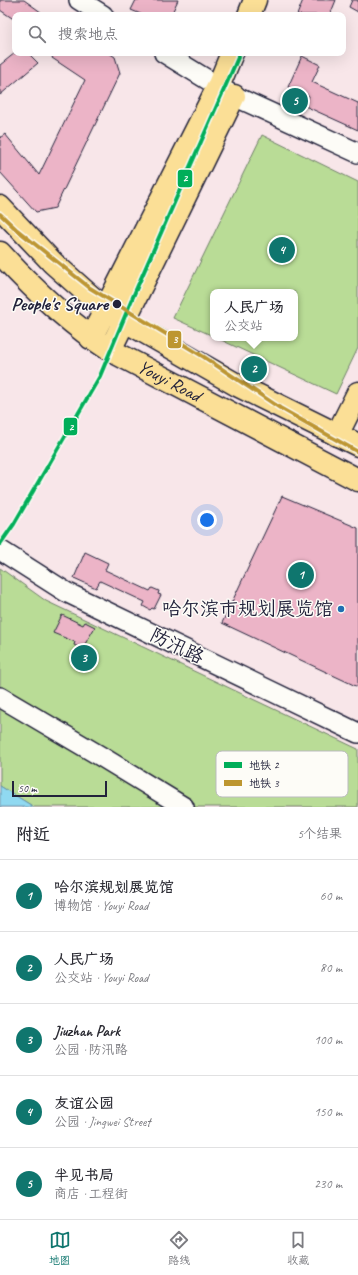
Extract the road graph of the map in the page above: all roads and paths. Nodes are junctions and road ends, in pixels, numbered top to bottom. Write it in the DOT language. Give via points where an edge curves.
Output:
graph roads {
  1 [pos="79,0"];
  2 [pos="255,0"];
  3 [pos="98,12"];
  4 [pos="250,12"];
  5 [pos="169,56"];
  6 [pos="232,56"];
  7 [pos="226,91"];
  8 [pos="358,153"];
  9 [pos="0,207"];
  10 [pos="0,253"];
  11 [pos="106,310"];
  12 [pos="124,321"];
  13 [pos="91,338"];
  14 [pos="110,350"];
  15 [pos="358,393"];
  16 [pos="337,435"];
  17 [pos="358,445"];
  18 [pos="358,480"];
  19 [pos="0,550"];
  20 [pos="0,697"];
  21 [pos="358,733"];
  22 [pos="184,807"];
  1 -- 3 [label="street"];
  2 -- 4 [label="main road"];
  5 -- 7 [label="street"];
  6 -- 7 [label="main road"];
  7 -- 8 [label="street"];
  7 -- 11 [label="main road"];
  7 -- 12 [label="main road"];
  9 -- 11 [label="main road, Youyi Road" via="53,263"];
  10 -- 13 [label="main road, Youyi Road" via="50,305"];
  11 -- 12 [label="main road, Youyi Road"];
  11 -- 13 [label="main road"];
  12 -- 14 [label="main road"];
  12 -- 16 [label="main road, Youyi Road" via="237,385"];
  13 -- 14 [label="main road, Youyi Road"];
  14 -- 18 [label="main road, Youyi Road"];
  15 -- 16 [label="main road"];
  16 -- 17 [label="main road, Youyi Road"];
  19 -- 21 [label="street, 防汛路" via="66,592"];
  20 -- 22 [label="street"];
}
